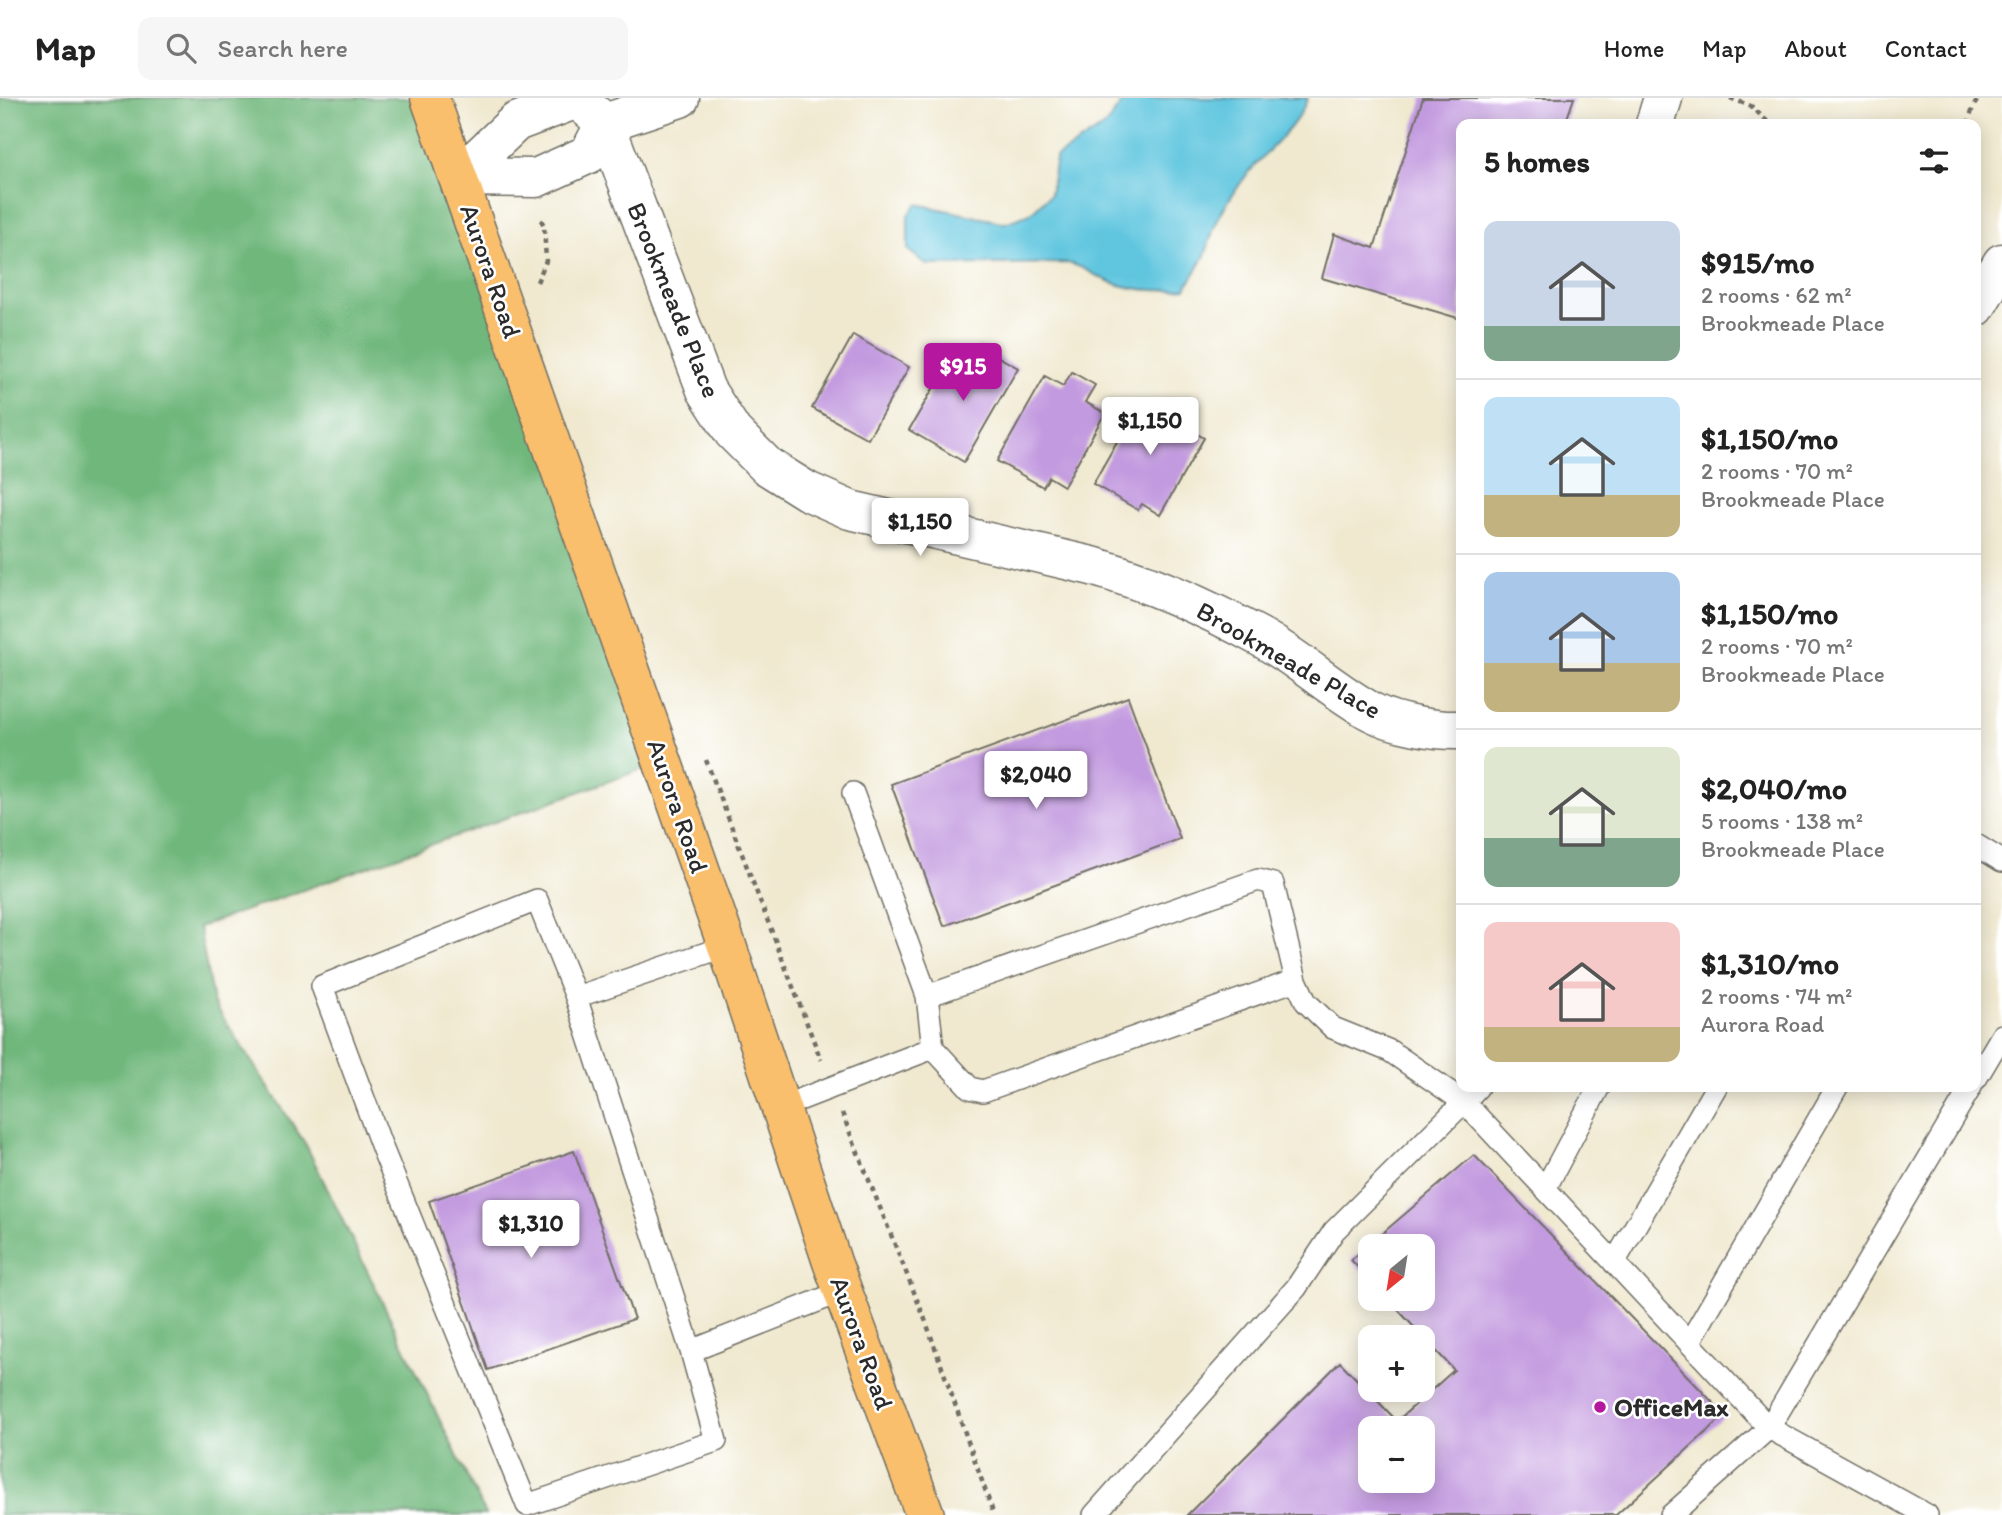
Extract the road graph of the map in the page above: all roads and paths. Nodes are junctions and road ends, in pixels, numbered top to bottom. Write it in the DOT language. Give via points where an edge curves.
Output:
graph roads {
  1 [pos="430,98"];
  2 [pos="680,98"];
  3 [pos="1663,98"];
  4 [pos="1730,98"];
  5 [pos="1979,98"];
  6 [pos="1657,119"];
  7 [pos="1765,119"];
  8 [pos="1969,119"];
  9 [pos="605,123"];
  10 [pos="458,177"];
  11 [pos="534,208"];
  12 [pos="2002,263"];
  13 [pos="535,287"];
  14 [pos="1981,299"];
  15 [pos="1456,730"];
  16 [pos="705,757"];
  17 [pos="853,793"];
  18 [pos="1981,850"];
  19 [pos="2002,861"];
  20 [pos="727,946"];
  21 [pos="1296,980"];
  22 [pos="927,996"];
  23 [pos="576,997"];
  24 [pos="2002,1035"];
  25 [pos="933,1048"];
  26 [pos="1981,1071"];
  27 [pos="1456,1086"];
  28 [pos="831,1088"];
  29 [pos="1596,1092"];
  30 [pos="1713,1092"];
  31 [pos="1834,1092"];
  32 [pos="1968,1092"];
  33 [pos="1471,1094"];
  34 [pos="781,1107"];
  35 [pos="1545,1189"];
  36 [pos="1614,1263"];
  37 [pos="843,1291"];
  38 [pos="1689,1343"];
  39 [pos="691,1351"];
  40 [pos="1769,1428"];
  41 [pos="925,1515"];
  42 [pos="994,1515"];
  43 [pos="1094,1515"];
  44 [pos="1671,1515"];
  45 [pos="1927,1515"];
  1 -- 10 [label="main road, Aurora Road"];
  2 -- 9 [label="street"];
  3 -- 6 [label="street"];
  4 -- 7 [label="path" via="1751,106"];
  5 -- 8 [label="path"];
  9 -- 10 [label="street" via="589,154 536,178"];
  9 -- 10 [label="street" via="577,99 516,122"];
  9 -- 15 [label="street, Brookmeade Place" via="706,390 733,432 767,466 850,510 1131,577 1261,638 1375,714"];
  10 -- 20 [label="main road, Aurora Road"];
  11 -- 13 [label="path" via="544,225 546,261"];
  12 -- 14 [label="street"];
  16 -- 28 [label="path"];
  17 -- 22 [label="lane"];
  18 -- 19 [label="lane"];
  20 -- 23 [label="lane"];
  20 -- 34 [label="main road, Aurora Road"];
  21 -- 22 [label="lane" via="1273,884 1258,880"];
  21 -- 25 [label="lane" via="984,1091 970,1088"];
  21 -- 27 [label="lane" via="1306,1002 1332,1028 1390,1051"];
  22 -- 25 [label="lane"];
  23 -- 39 [label="lane"];
  23 -- 39 [label="lane" via="537,900 322,986 383,1150 527,1505 716,1441"];
  24 -- 26 [label="lane"];
  25 -- 28 [label="lane"];
  28 -- 34 [label="lane"];
  28 -- 42 [label="path" via="926,1322"];
  29 -- 35 [label="lane"];
  30 -- 36 [label="lane"];
  31 -- 38 [label="lane"];
  32 -- 40 [label="lane"];
  33 -- 35 [label="lane"];
  33 -- 43 [label="lane" via="1334,1231 1296,1287"];
  34 -- 37 [label="main road, Aurora Road"];
  35 -- 36 [label="lane"];
  36 -- 38 [label="lane"];
  37 -- 39 [label="lane"];
  37 -- 41 [label="main road, Aurora Road"];
  38 -- 40 [label="lane"];
  40 -- 44 [label="lane"];
  40 -- 45 [label="lane"];
}
